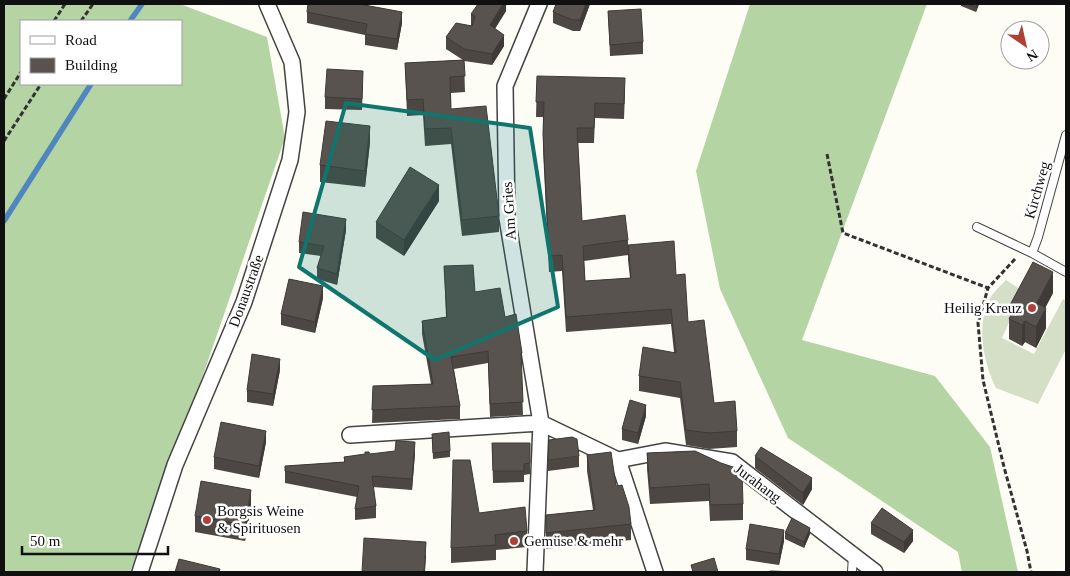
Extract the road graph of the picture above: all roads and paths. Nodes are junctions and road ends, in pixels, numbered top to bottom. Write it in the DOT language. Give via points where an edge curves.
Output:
graph roads {
  1 [pos="65,4"];
  2 [pos="92,4"];
  3 [pos="267,4"];
  4 [pos="539,4"];
  5 [pos="55,20"];
  6 [pos="82,20"];
  7 [pos="20,74"];
  8 [pos="40,85"];
  9 [pos="4,99"];
  10 [pos="1066,135"];
  11 [pos="4,142"];
  12 [pos="827,154"];
  13 [pos="977,227"];
  14 [pos="1022,248"];
  15 [pos="1032,253"];
  16 [pos="1066,272"];
  17 [pos="988,288"];
  18 [pos="540,422"];
  19 [pos="350,435"];
  20 [pos="618,460"];
  21 [pos="853,555"];
  22 [pos="140,572"];
  23 [pos="530,572"];
  24 [pos="535,572"];
  25 [pos="655,572"];
  26 [pos="852,572"];
  27 [pos="875,572"];
  28 [pos="1030,572"];
  1 -- 5 [label="path"];
  2 -- 6 [label="path"];
  3 -- 22 [label="street, Donaustraße" via="292,62 297,112 290,160 244,302 175,465"];
  4 -- 18 [label="street, Am Gries" via="505,86 507,218"];
  7 -- 9 [label="path"];
  8 -- 11 [label="path"];
  10 -- 15 [label="lane, Kirchweg"];
  12 -- 17 [label="path" via="843,233"];
  13 -- 14 [label="lane"];
  14 -- 15 [label="lane"];
  14 -- 17 [label="path"];
  15 -- 16 [label="lane"];
  17 -- 28 [label="path" via="978,323 983,380"];
  18 -- 19 [label="street"];
  18 -- 20 [label="street"];
  18 -- 24 [label="street, Am Gries"];
  20 -- 21 [label="street, Jurahang" via="665,451 732,462"];
  20 -- 25 [label="street"];
  21 -- 26 [label="lane"];
  21 -- 27 [label="street, Jurahang"];
  23 -- 24 [label="lane"];
}
